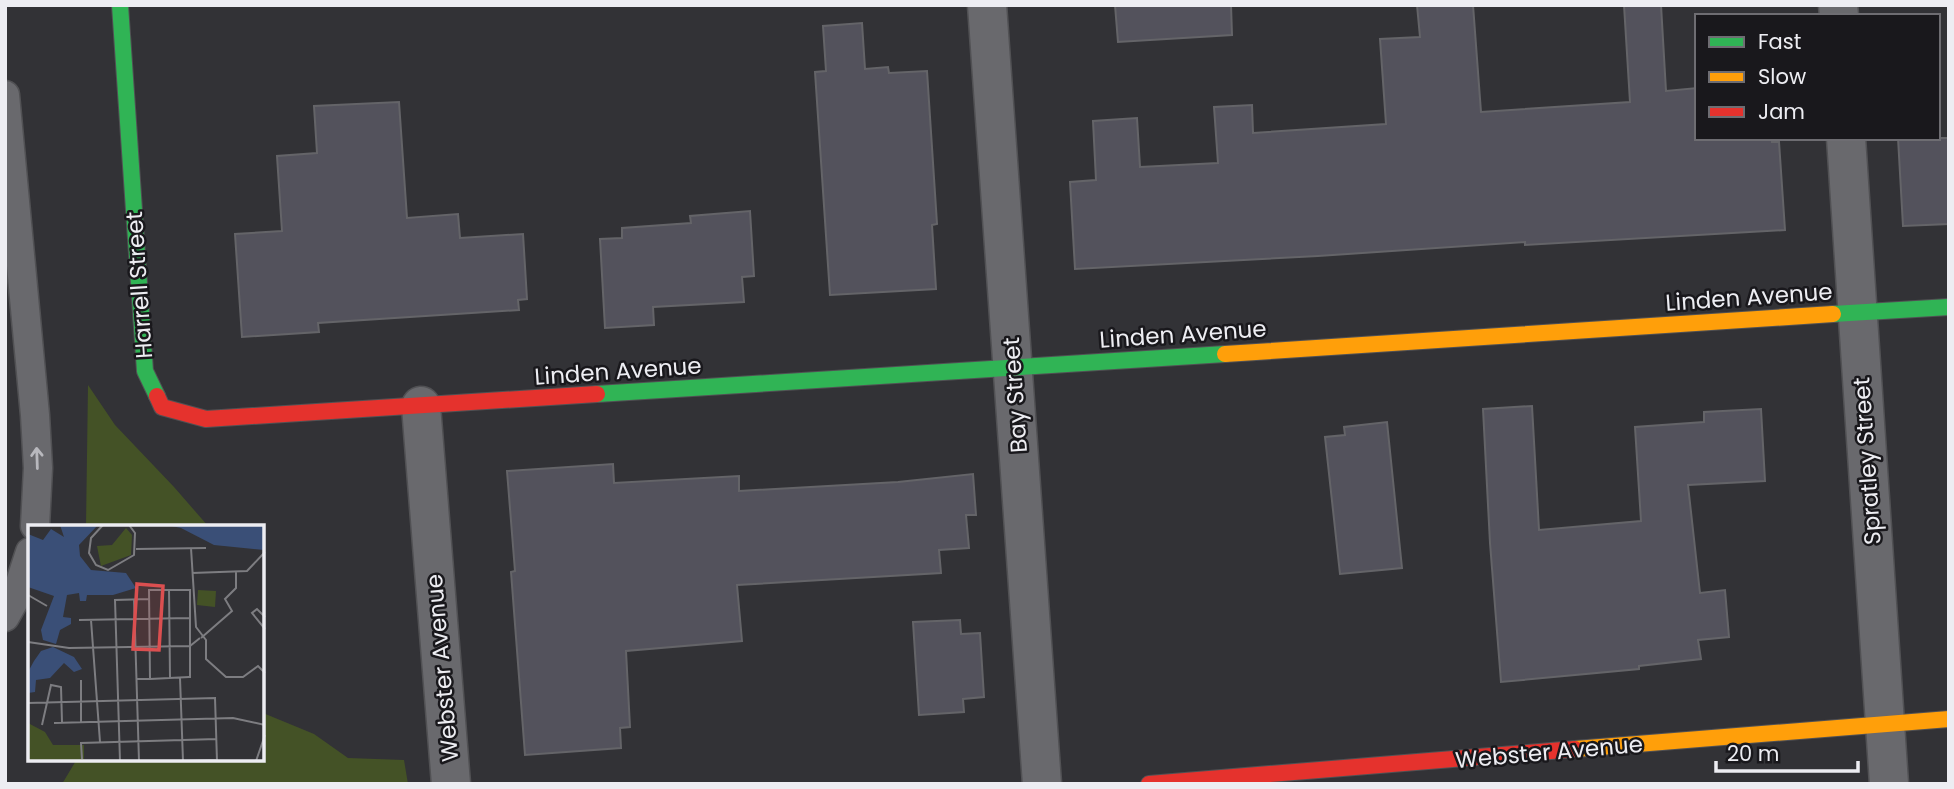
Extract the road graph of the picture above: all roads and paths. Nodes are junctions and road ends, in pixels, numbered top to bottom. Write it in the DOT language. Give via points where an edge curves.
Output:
graph roads {
  1 [pos="120,5"];
  2 [pos="987,5"];
  3 [pos="5,95"];
  4 [pos="1846,140"];
  5 [pos="1949,307"];
  6 [pos="1857,313"];
  7 [pos="1013,368"];
  8 [pos="421,407"];
  9 [pos="35,525"];
  10 [pos="28,558"];
  11 [pos="5,617"];
  12 [pos="1949,719"];
  13 [pos="1885,724"];
  14 [pos="451,784"];
  15 [pos="1042,784"];
  16 [pos="1149,784"];
  17 [pos="1889,784"];
  1 -- 8 [label="street, Harrell Street" via="145,371 162,407 205,419"];
  2 -- 7 [label="street, Bay Street"];
  9 -- 3 [label="lane, one-way" via="35,415"];
  4 -- 6 [label="street, Spratley Street"];
  5 -- 6 [label="street, Linden Avenue"];
  6 -- 7 [label="street, Linden Avenue"];
  6 -- 13 [label="street, Spratley Street"];
  7 -- 8 [label="street, Linden Avenue"];
  7 -- 15 [label="street, Bay Street"];
  8 -- 14 [label="street, Webster Avenue"];
  10 -- 11 [label="lane"];
  12 -- 13 [label="street, Webster Avenue"];
  13 -- 16 [label="street, Webster Avenue"];
  13 -- 17 [label="street, Spratley Street"];
}
